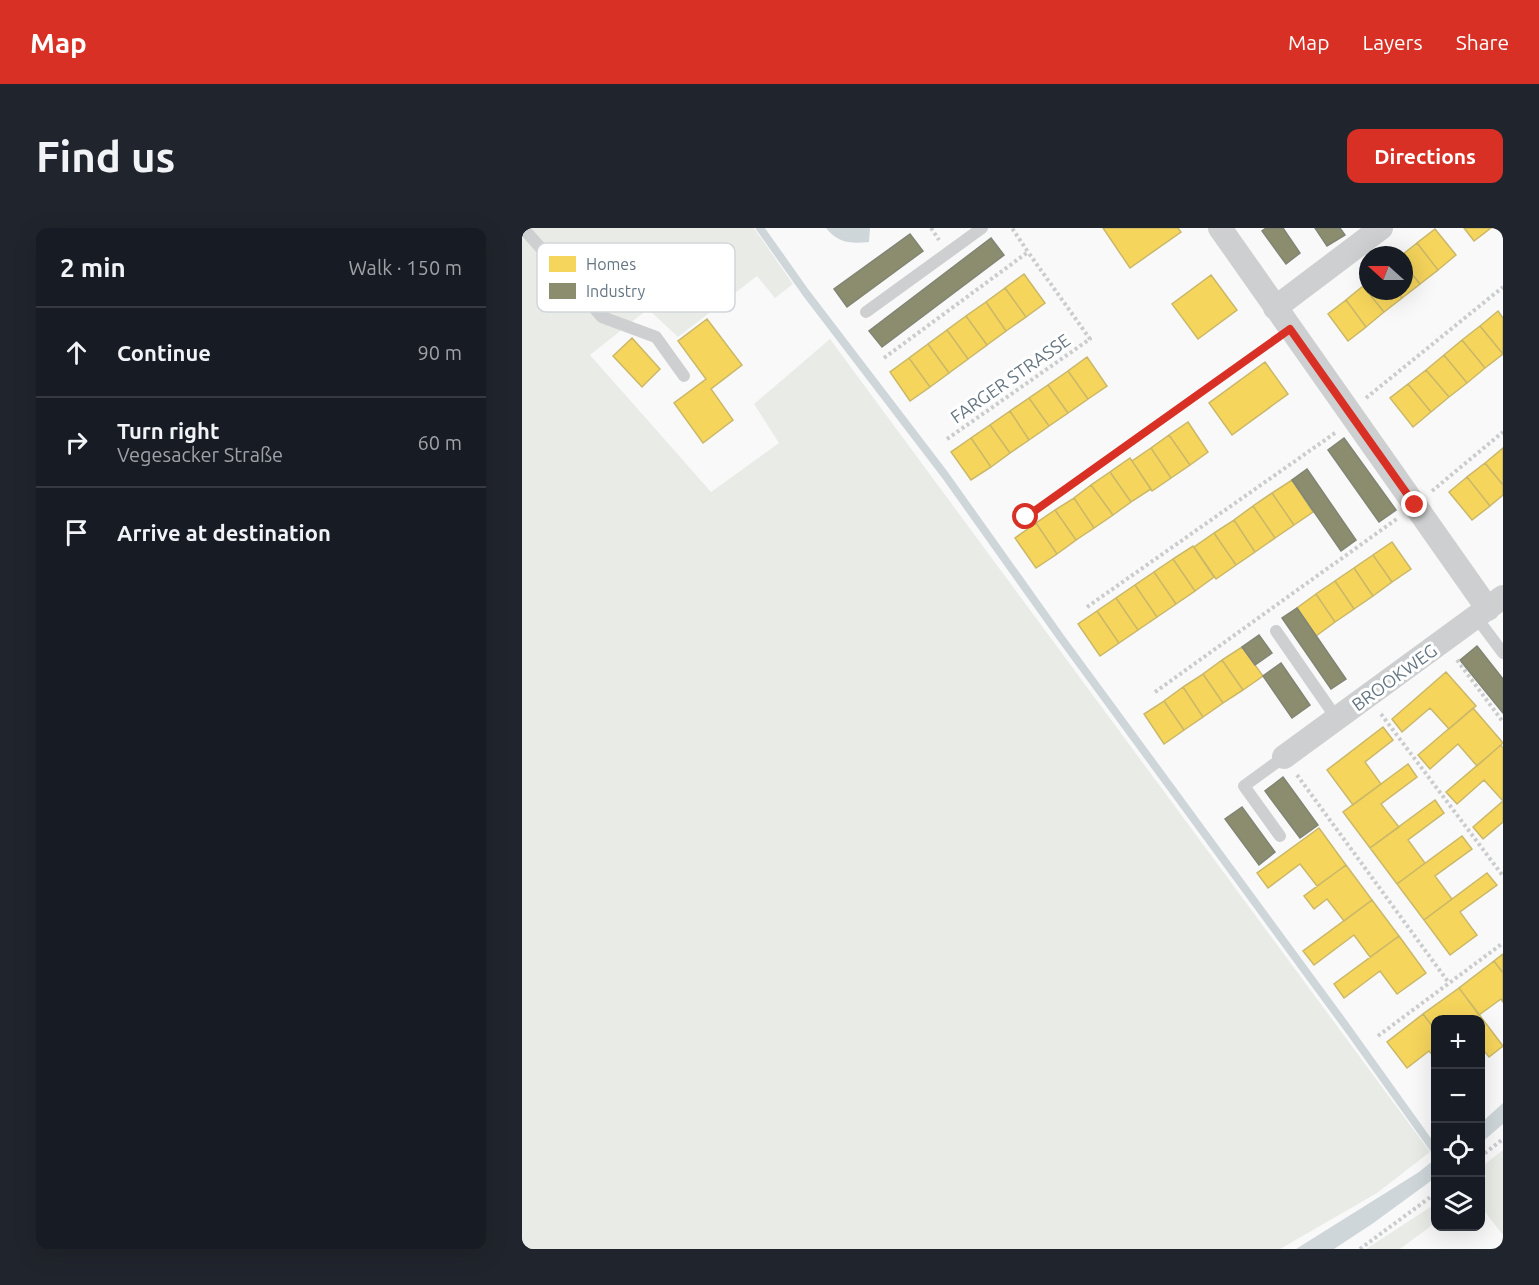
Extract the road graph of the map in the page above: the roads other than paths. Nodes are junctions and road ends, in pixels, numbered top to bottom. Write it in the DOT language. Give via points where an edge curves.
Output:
graph roads {
  1 [pos="523,228"];
  2 [pos="982,228"];
  3 [pos="1220,228"];
  4 [pos="1381,228"];
  5 [pos="537,244"];
  6 [pos="1275,308"];
  7 [pos="598,312"];
  8 [pos="866,312"];
  9 [pos="684,376"];
  10 [pos="1489,608"];
  11 [pos="1276,631"];
  12 [pos="1503,653"];
  13 [pos="1337,718"];
  14 [pos="1284,757"];
  15 [pos="1280,836"];
  1 -- 5 [label="lane"];
  2 -- 8 [label="lane"];
  3 -- 6 [label="street"];
  4 -- 6 [label="street"];
  6 -- 10 [label="street"];
  7 -- 9 [label="lane" via="656,337"];
  10 -- 12 [label="lane"];
  10 -- 13 [label="street, BROOKWEG"];
  11 -- 13 [label="lane"];
  13 -- 14 [label="street, BROOKWEG"];
  14 -- 15 [label="lane" via="1244,786"];
}
